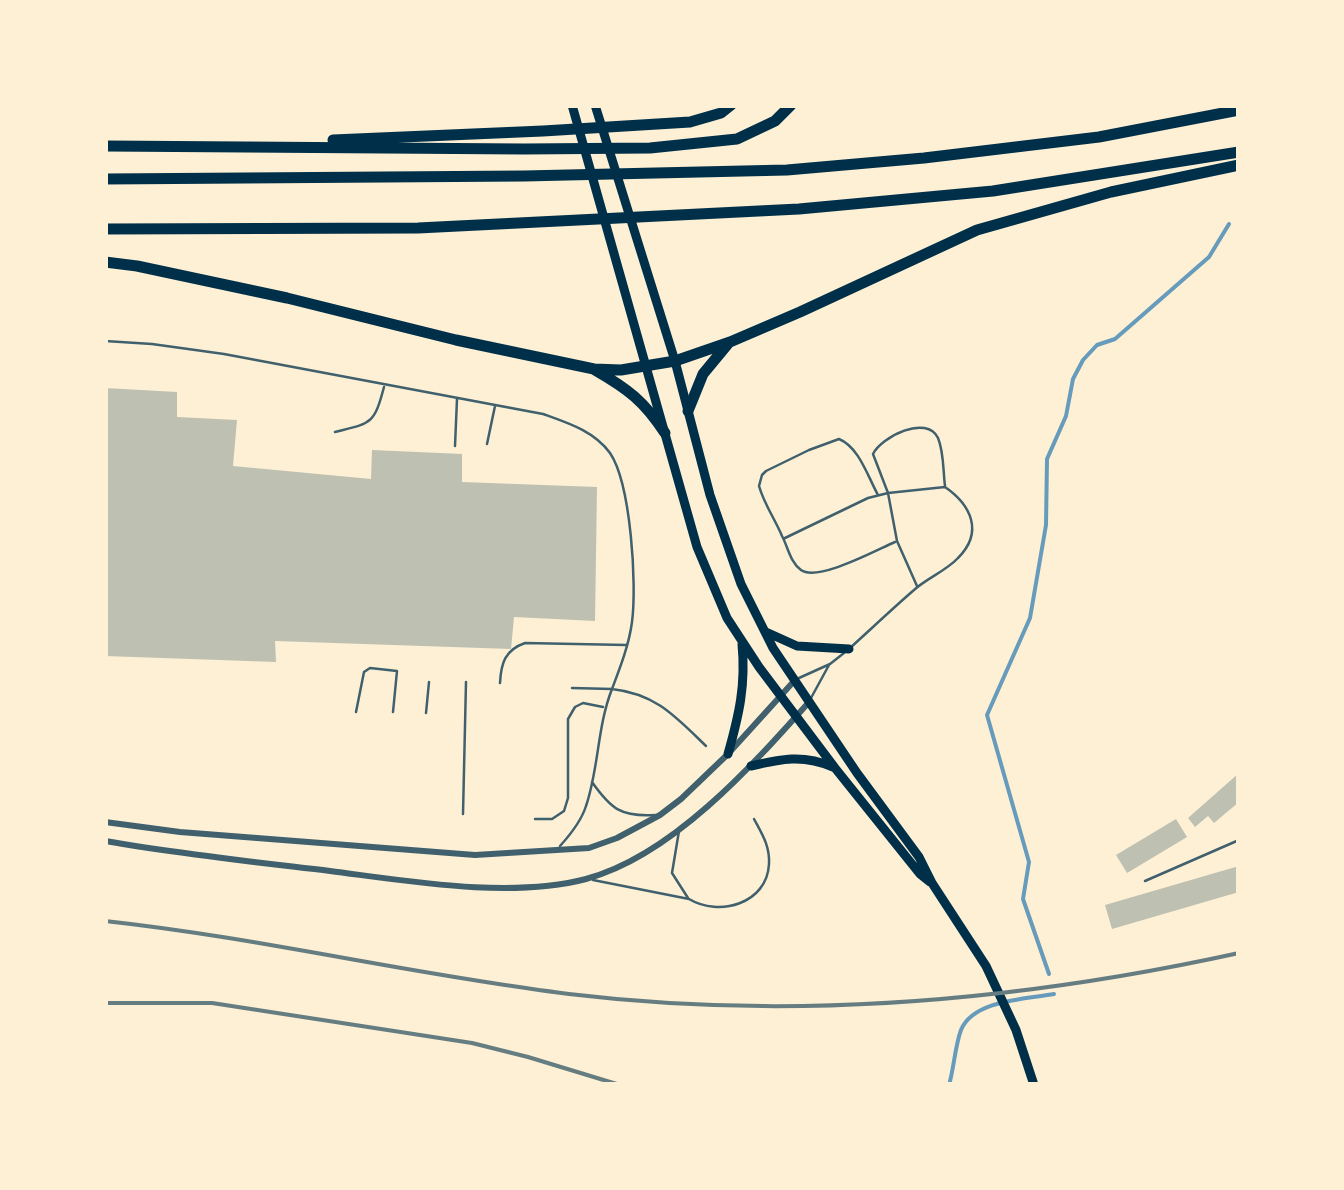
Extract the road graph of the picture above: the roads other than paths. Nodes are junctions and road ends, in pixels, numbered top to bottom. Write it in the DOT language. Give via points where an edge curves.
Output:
graph roads {
  1 [pos="572,105"];
  2 [pos="595,105"];
  3 [pos="732,105"];
  4 [pos="791,105"];
  5 [pos="1239,110"];
  6 [pos="105,146"];
  7 [pos="214,146"];
  8 [pos="1239,152"];
  9 [pos="1239,165"];
  10 [pos="105,178"];
  11 [pos="105,228"];
  12 [pos="105,262"];
  13 [pos="105,341"];
  14 [pos="730,342"];
  15 [pos="675,360"];
  16 [pos="647,366"];
  17 [pos="594,370"];
  18 [pos="384,386"];
  19 [pos="457,398"];
  20 [pos="496,404"];
  21 [pos="688,411"];
  22 [pos="334,432"];
  23 [pos="666,433"];
  24 [pos="487,444"];
  25 [pos="455,446"];
  26 [pos="946,487"];
  27 [pos="888,493"];
  28 [pos="878,495"];
  29 [pos="784,538"];
  30 [pos="897,541"];
  31 [pos="918,586"];
  32 [pos="764,631"];
  33 [pos="742,641"];
  34 [pos="626,645"];
  35 [pos="850,649"];
  36 [pos="830,664"];
  37 [pos="795,680"];
  38 [pos="428,682"];
  39 [pos="466,682"];
  40 [pos="500,683"];
  41 [pos="572,688"];
  42 [pos="612,690"];
  43 [pos="780,696"];
  44 [pos="809,702"];
  45 [pos="605,707"];
  46 [pos="356,712"];
  47 [pos="394,712"];
  48 [pos="426,713"];
  49 [pos="796,716"];
  50 [pos="706,746"];
  51 [pos="728,754"];
  52 [pos="751,766"];
  53 [pos="835,768"];
  54 [pos="591,781"];
  55 [pos="464,814"];
  56 [pos="660,815"];
  57 [pos="535,819"];
  58 [pos="754,819"];
  59 [pos="105,822"];
  60 [pos="679,831"];
  61 [pos="1239,840"];
  62 [pos="105,841"];
  63 [pos="556,851"];
  64 [pos="587,878"];
  65 [pos="1145,882"];
  66 [pos="932,883"];
  67 [pos="689,899"];
  68 [pos="1034,1085"];
  1 -- 16 [label="main road"];
  2 -- 15 [label="main road"];
  3 -- 7 [label="highway" via="690,122"];
  4 -- 7 [label="highway" via="758,131 708,144"];
  5 -- 10 [label="highway" via="1099,137 786,170"];
  6 -- 7 [label="highway"];
  8 -- 11 [label="highway" via="993,191 799,210 418,228"];
  9 -- 14 [label="highway" via="977,230"];
  12 -- 17 [label="highway"];
  13 -- 18 [label="lane" via="224,354"];
  14 -- 15 [label="highway"];
  14 -- 21 [label="highway" via="703,374"];
  15 -- 16 [label="highway"];
  15 -- 21 [label="main road"];
  16 -- 17 [label="highway"];
  16 -- 23 [label="main road"];
  17 -- 23 [label="highway" via="628,388"];
  18 -- 19 [label="lane"];
  18 -- 22 [label="lane" via="374,418"];
  19 -- 20 [label="lane"];
  19 -- 25 [label="lane"];
  20 -- 24 [label="lane"];
  20 -- 34 [label="lane" via="575,425 599,441 616,465 626,494 634,595"];
  21 -- 32 [label="main road" via="726,543"];
  23 -- 33 [label="main road" via="697,546"];
  26 -- 27 [label="lane"];
  26 -- 27 [label="lane" via="938,439 922,426 877,445 873,454"];
  26 -- 31 [label="lane" via="970,511 969,542"];
  27 -- 28 [label="lane"];
  27 -- 30 [label="lane"];
  28 -- 29 [label="lane"];
  28 -- 29 [label="lane" via="846,441 809,450 760,480"];
  29 -- 30 [label="lane" via="805,573"];
  30 -- 31 [label="lane"];
  31 -- 35 [label="lane"];
  32 -- 35 [label="main road" via="797,646"];
  32 -- 37 [label="main road"];
  33 -- 43 [label="main road"];
  33 -- 51 [label="main road" via="742,698"];
  34 -- 40 [label="lane" via="525,643 504,657"];
  34 -- 42 [label="lane"];
  35 -- 36 [label="lane"];
  36 -- 37 [label="lane"];
  36 -- 44 [label="lane"];
  37 -- 43 [label="street"];
  37 -- 44 [label="main road"];
  38 -- 48 [label="lane"];
  39 -- 55 [label="lane"];
  41 -- 42 [label="lane"];
  42 -- 45 [label="lane"];
  42 -- 50 [label="lane" via="655,701"];
  43 -- 49 [label="main road"];
  43 -- 51 [label="street"];
  44 -- 49 [label="street"];
  44 -- 66 [label="main road"];
  45 -- 54 [label="lane"];
  45 -- 57 [label="lane" via="583,703 570,712 564,811"];
  46 -- 47 [label="lane" via="370,668 397,671"];
  49 -- 52 [label="street"];
  49 -- 53 [label="main road"];
  51 -- 56 [label="street"];
  52 -- 53 [label="main road" via="804,757"];
  52 -- 60 [label="street"];
  53 -- 66 [label="main road"];
  54 -- 56 [label="lane" via="613,808"];
  54 -- 63 [label="lane" via="579,822"];
  56 -- 63 [label="street" via="589,848"];
  58 -- 67 [label="lane" via="766,841 769,869 756,893 712,908"];
  59 -- 63 [label="street" via="475,855"];
  60 -- 64 [label="street"];
  60 -- 67 [label="lane" via="672,873"];
  61 -- 65 [label="lane"];
  62 -- 64 [label="street" via="425,883 520,888"];
  64 -- 67 [label="lane"];
  66 -- 68 [label="main road" via="986,966"];
}
